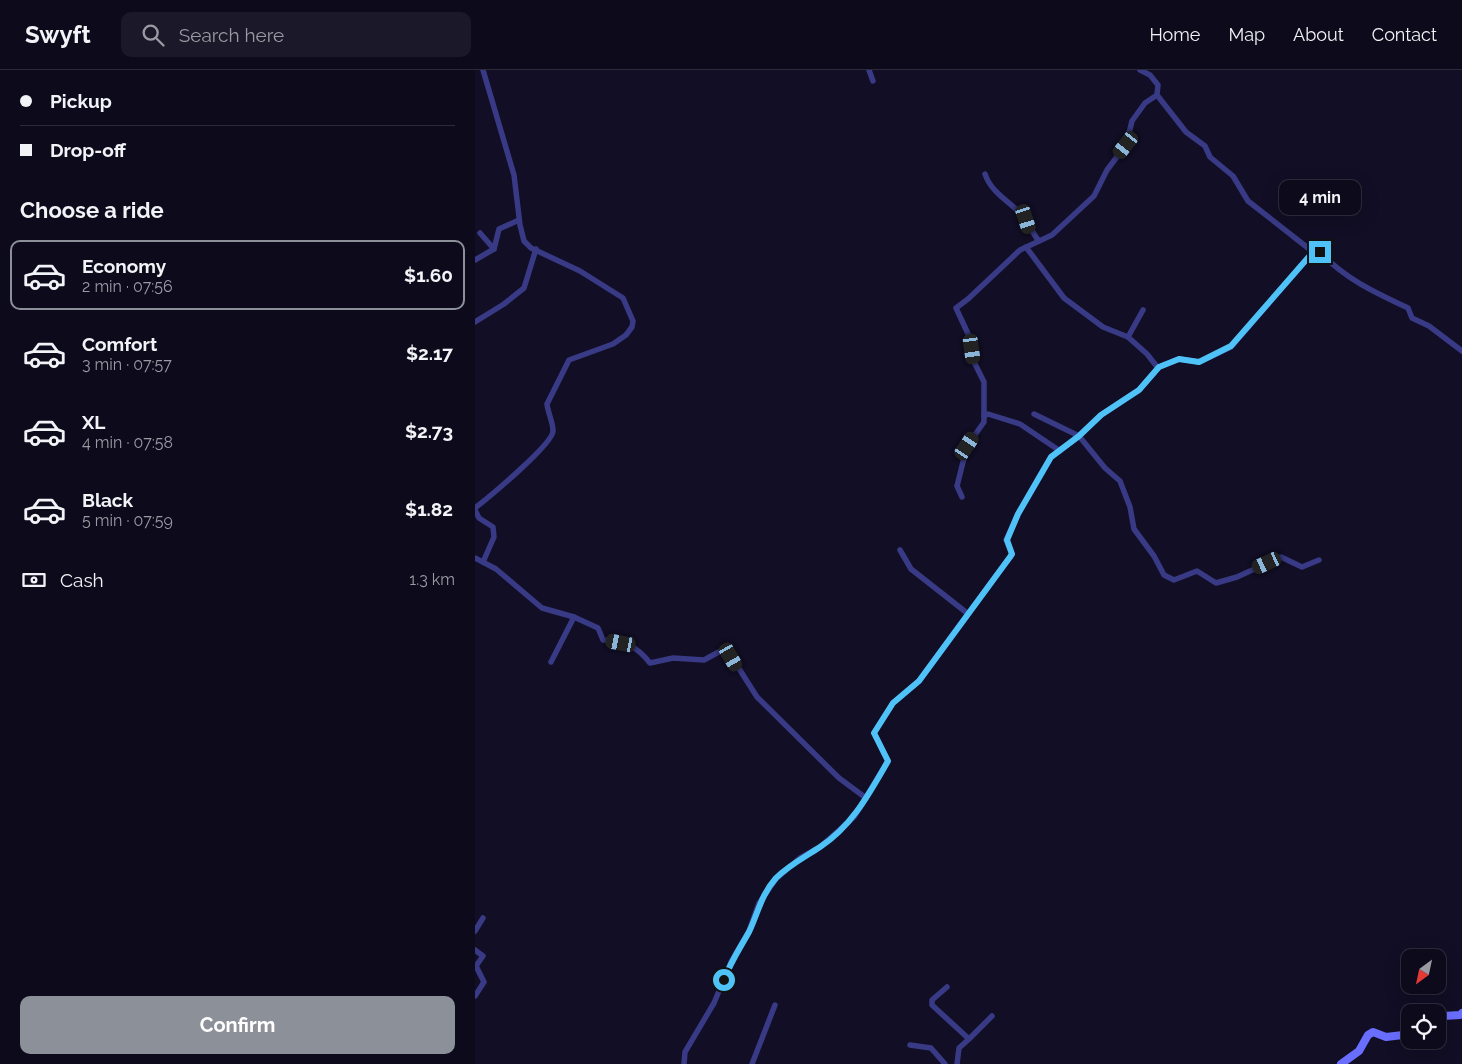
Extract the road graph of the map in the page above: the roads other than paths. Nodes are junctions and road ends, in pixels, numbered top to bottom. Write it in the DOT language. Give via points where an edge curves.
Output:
graph roads {
  1 [pos="483,70"];
  2 [pos="869,70"];
  3 [pos="1140,70"];
  4 [pos="1151,73"];
  5 [pos="873,81"];
  6 [pos="1157,94"];
  7 [pos="985,174"];
  8 [pos="519,220"];
  9 [pos="480,233"];
  10 [pos="1039,241"];
  11 [pos="1026,247"];
  12 [pos="494,249"];
  13 [pos="536,249"];
  14 [pos="1313,252"];
  15 [pos="475,260"];
  16 [pos="1143,310"];
  17 [pos="475,322"];
  18 [pos="1128,337"];
  19 [pos="1462,352"];
  20 [pos="1158,368"];
  21 [pos="1034,414"];
  22 [pos="984,416"];
  23 [pos="1079,436"];
  24 [pos="1060,451"];
  25 [pos="962,497"];
  26 [pos="475,509"];
  27 [pos="900,550"];
  28 [pos="475,558"];
  29 [pos="1319,560"];
  30 [pos="483,562"];
  31 [pos="967,613"];
  32 [pos="574,617"];
  33 [pos="551,662"];
  34 [pos="866,798"];
  35 [pos="483,918"];
  36 [pos="475,930"];
  37 [pos="475,950"];
  38 [pos="947,987"];
  39 [pos="475,996"];
  40 [pos="775,1005"];
  41 [pos="1462,1013"];
  42 [pos="992,1016"];
  43 [pos="1446,1016"];
  44 [pos="1401,1035"];
  45 [pos="969,1039"];
  46 [pos="910,1045"];
  47 [pos="684,1064"];
  48 [pos="752,1064"];
  49 [pos="945,1064"];
  50 [pos="957,1064"];
  51 [pos="1341,1064"];
  1 -- 8 [label="street" via="514,175"];
  2 -- 5 [label="street"];
  3 -- 4 [label="street"];
  4 -- 6 [label="street" via="1158,85"];
  6 -- 10 [label="street" via="1132,122 1126,145 1107,170 1094,196 1052,235"];
  6 -- 14 [label="street" via="1187,132 1205,146 1210,157 1233,176 1248,201"];
  7 -- 10 [label="street" via="987,183 1026,219 1030,232"];
  8 -- 12 [label="street" via="499,229"];
  8 -- 13 [label="street" via="524,240"];
  9 -- 12 [label="street"];
  10 -- 11 [label="street"];
  11 -- 18 [label="street" via="1064,298 1103,327"];
  11 -- 22 [label="street" via="956,308 970,338 973,360 984,382"];
  12 -- 15 [label="street"];
  13 -- 17 [label="street" via="524,288"];
  13 -- 26 [label="street" via="623,298 633,324 626,335 613,344 569,360 547,404 553,431 551,437 529,462"];
  14 -- 19 [label="street" via="1320,252 1336,270 1369,290 1408,308 1412,318 1429,326"];
  14 -- 20 [label="street" via="1231,346 1199,362 1179,359"];
  16 -- 18 [label="street"];
  18 -- 20 [label="street"];
  20 -- 23 [label="street" via="1139,390 1101,415"];
  21 -- 23 [label="street"];
  22 -- 24 [label="street" via="988,414 1020,424"];
  22 -- 25 [label="street" via="984,422 967,446 957,486"];
  23 -- 24 [label="street"];
  23 -- 29 [label="street" via="1120,481 1131,507 1134,528 1164,575 1174,580 1197,571 1216,583 1281,557 1302,567"];
  24 -- 31 [label="street" via="1051,457 1018,514 1007,540 1012,554"];
  26 -- 30 [label="street" via="479,518 493,527 495,537"];
  27 -- 31 [label="street" via="911,569"];
  28 -- 30 [label="street"];
  30 -- 32 [label="street" via="542,608"];
  31 -- 34 [label="street" via="919,681 893,703 874,733 888,761"];
  32 -- 33 [label="street"];
  32 -- 34 [label="street" via="598,628 603,640 632,645 650,663 673,658 704,660 726,648 757,698 839,778"];
  34 -- 47 [label="street" via="847,824 776,879 759,903 714,1002 685,1052"];
  35 -- 36 [label="street"];
  37 -- 39 [label="street" via="483,956 476,966 484,982"];
  38 -- 45 [label="street" via="932,1000 932,1005"];
  40 -- 48 [label="street"];
  41 -- 43 [label="street"];
  42 -- 45 [label="street"];
  44 -- 51 [label="street" via="1386,1037 1373,1032 1359,1051"];
  45 -- 50 [label="street" via="959,1048"];
  46 -- 49 [label="street" via="931,1048"];
}
